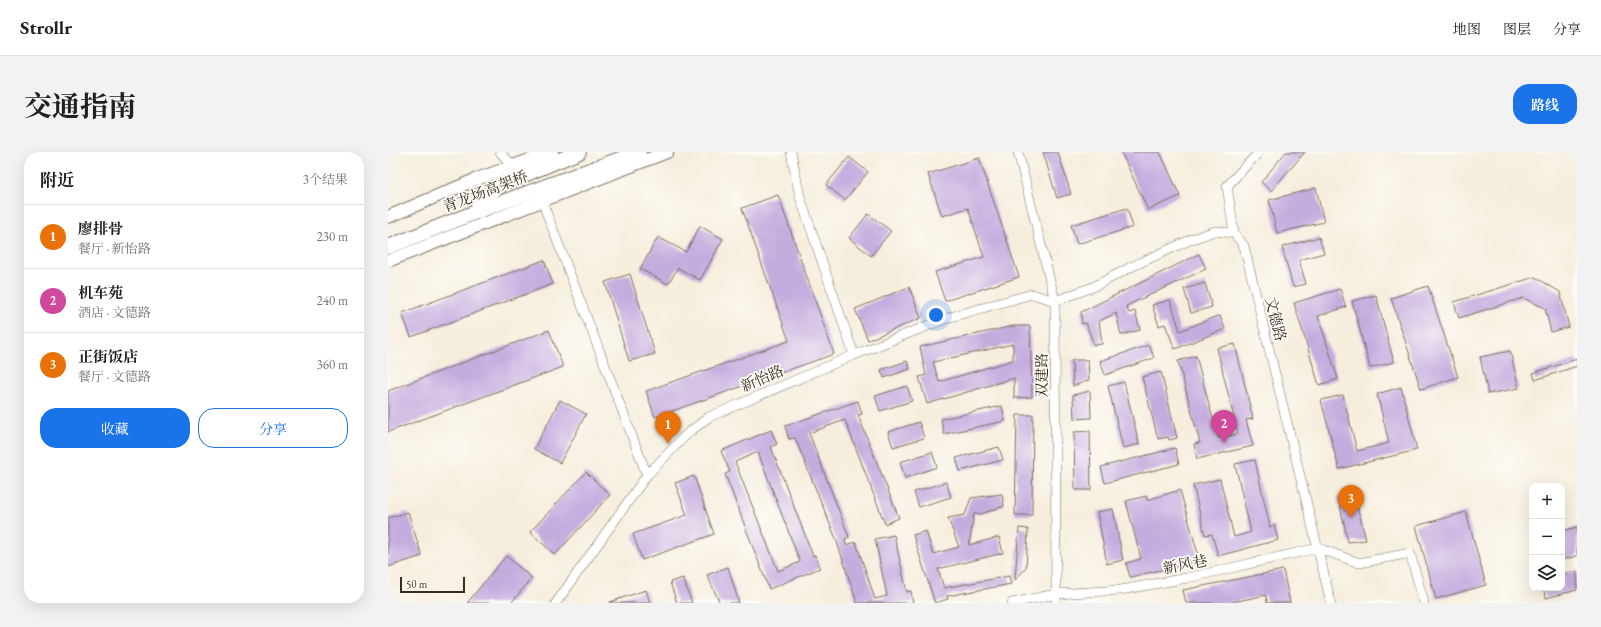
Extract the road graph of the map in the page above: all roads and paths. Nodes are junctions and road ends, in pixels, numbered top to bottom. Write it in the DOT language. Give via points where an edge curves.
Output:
graph roads {
  1 [pos="500,152"];
  2 [pos="552,152"];
  3 [pos="579,152"];
  4 [pos="616,152"];
  5 [pos="639,152"];
  6 [pos="649,152"];
  7 [pos="668,152"];
  8 [pos="791,152"];
  9 [pos="1018,152"];
  10 [pos="1259,152"];
  11 [pos="513,166"];
  12 [pos="542,201"];
  13 [pos="479,206"];
  14 [pos="388,218"];
  15 [pos="1234,233"];
  16 [pos="388,238"];
  17 [pos="388,247"];
  18 [pos="388,260"];
  19 [pos="1055,301"];
  20 [pos="854,355"];
  21 [pos="647,475"];
  22 [pos="1318,548"];
  23 [pos="1056,598"];
  24 [pos="556,603"];
  25 [pos="1012,603"];
  26 [pos="1331,603"];
  27 [pos="1424,603"];
  1 -- 11 [label="street"];
  2 -- 11 [label="main road"];
  3 -- 13 [label="highway" via="502,184"];
  4 -- 13 [label="highway, 青龙场高架桥"];
  5 -- 13 [label="highway, 青龙场高架桥"];
  6 -- 13 [label="highway" via="512,205"];
  7 -- 12 [label="main road"];
  8 -- 20 [label="street" via="800,197"];
  9 -- 19 [label="street, 双建路"];
  10 -- 15 [label="street" via="1227,186"];
  11 -- 14 [label="main road"];
  12 -- 18 [label="main road"];
  12 -- 21 [label="street"];
  13 -- 16 [label="highway, 青龙场高架桥"];
  13 -- 17 [label="highway, 青龙场高架桥"];
  15 -- 19 [label="street" via="1215,231 1192,239 1093,287"];
  15 -- 22 [label="street, 文德路" via="1244,246"];
  19 -- 20 [label="street, 新怡路" via="1032,294 947,318"];
  19 -- 23 [label="street, 双建路"];
  20 -- 21 [label="street, 新怡路" via="709,417 688,433"];
  21 -- 24 [label="street, 新怡路"];
  22 -- 23 [label="street, 新风巷" via="1187,578"];
  22 -- 26 [label="street, 文德路"];
  22 -- 27 [label="street" via="1359,563 1410,553"];
  23 -- 25 [label="street, 新风巷"];
}
